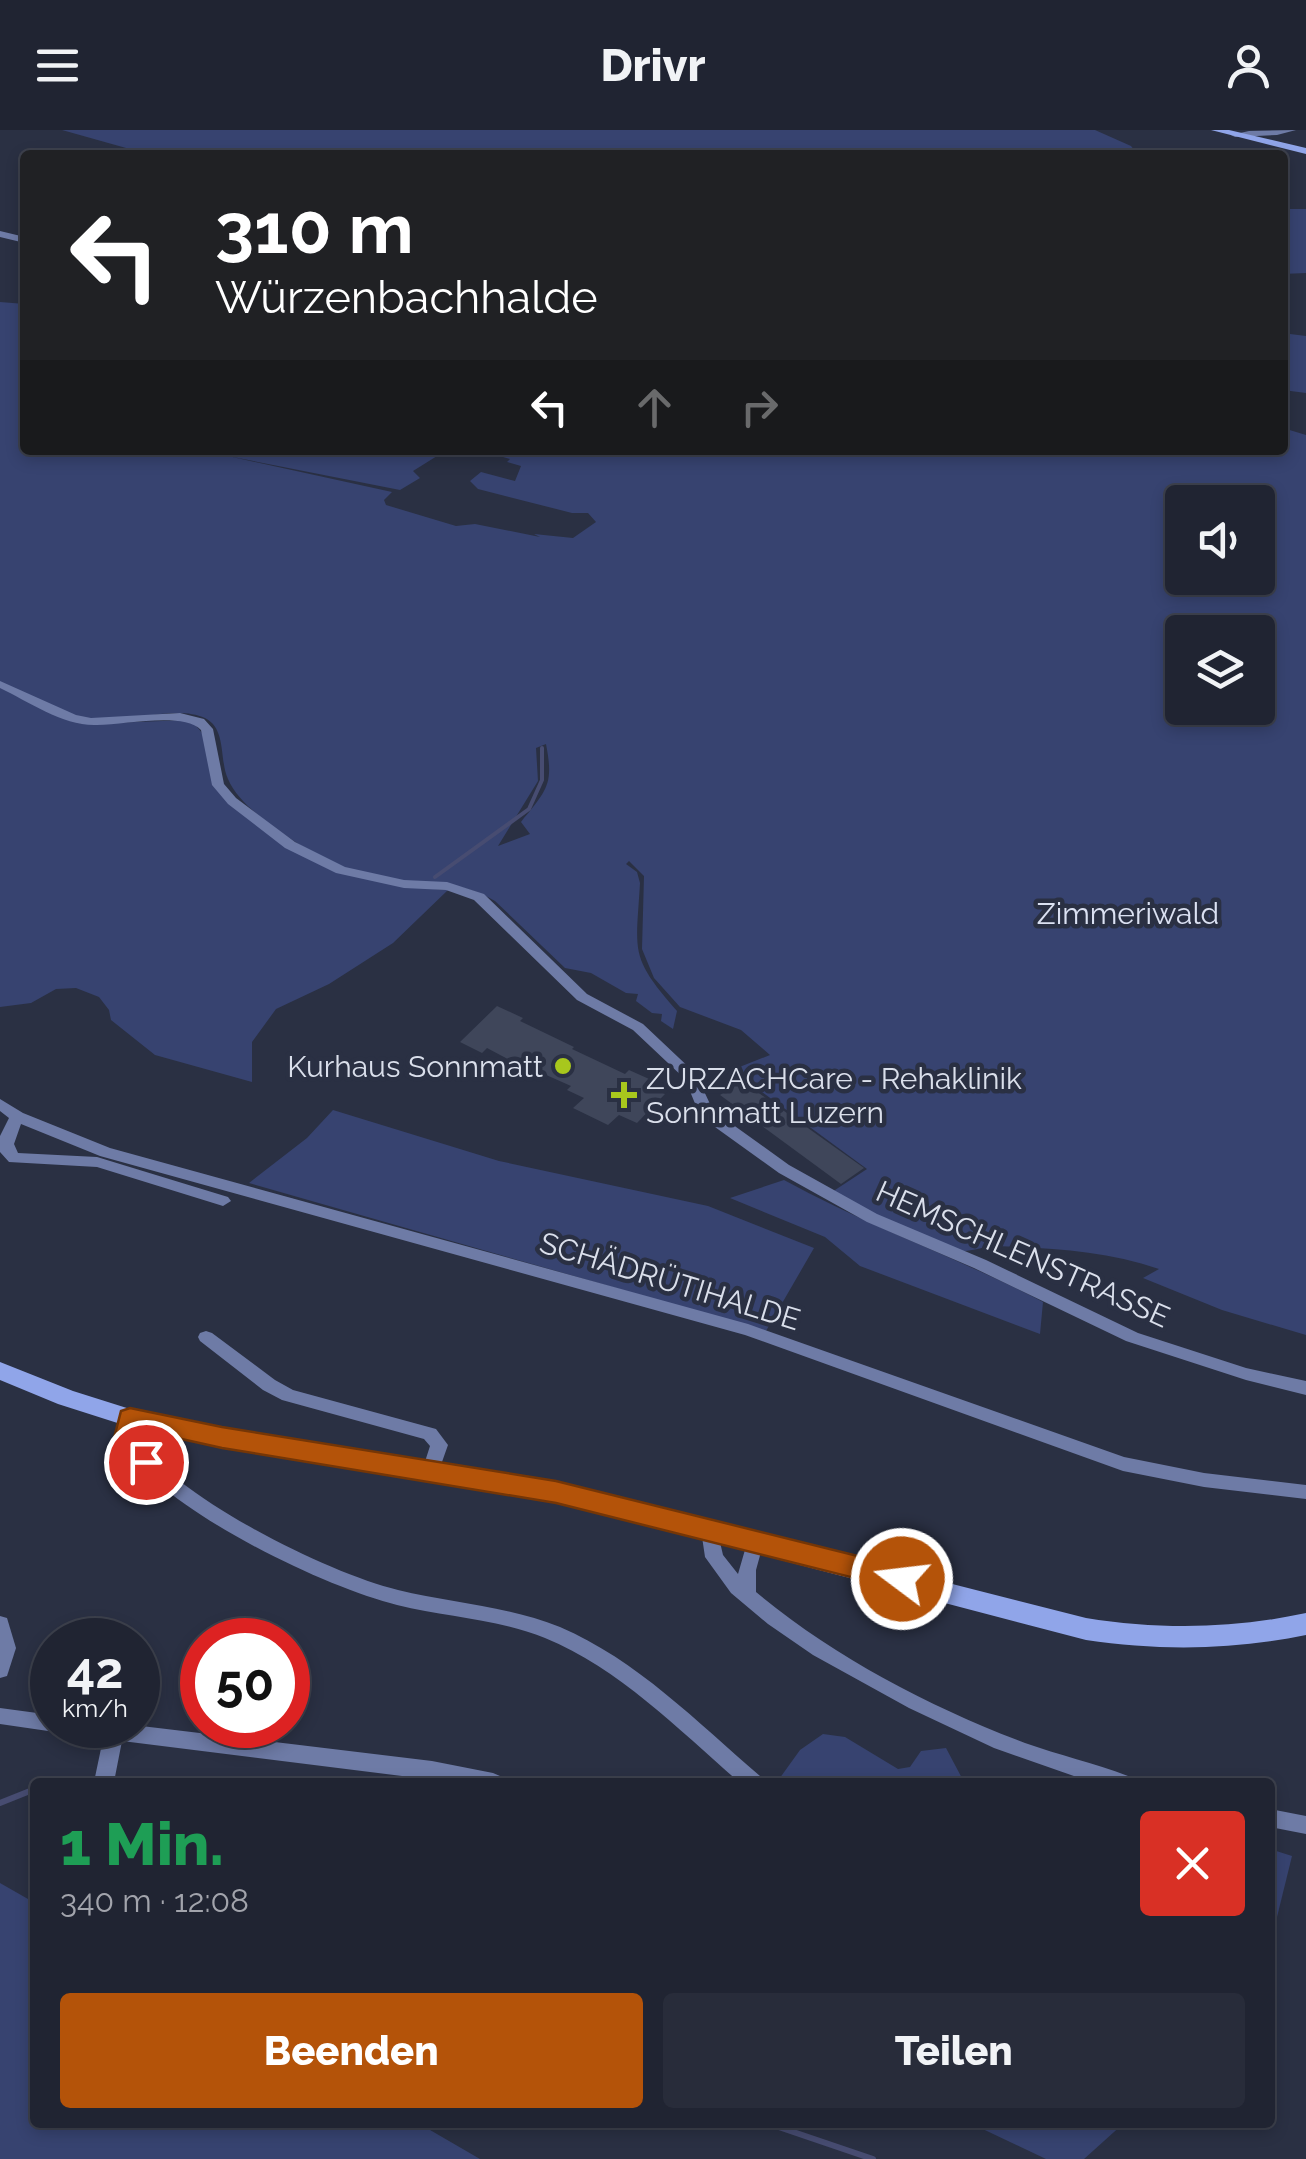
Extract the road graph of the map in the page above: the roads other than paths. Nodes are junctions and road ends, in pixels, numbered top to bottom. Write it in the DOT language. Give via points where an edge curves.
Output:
graph roads {
  1 [pos="1216,130"];
  2 [pos="1292,130"];
  3 [pos="1235,135"];
  4 [pos="1306,151"];
  5 [pos="0,684"];
  6 [pos="0,1104"];
  7 [pos="18,1117"];
  8 [pos="223,1201"];
  9 [pos="206,1337"];
  10 [pos="0,1371"];
  11 [pos="1306,1388"];
  12 [pos="130,1418"];
  13 [pos="431,1471"];
  14 [pos="1306,1492"];
  15 [pos="710,1530"];
  16 [pos="755,1540"];
  17 [pos="747,1595"];
  18 [pos="0,1624"];
  19 [pos="1306,1624"];
  20 [pos="0,1670"];
  21 [pos="0,1716"];
  22 [pos="30,1721"];
  23 [pos="160,1737"];
  24 [pos="111,1748"];
  25 [pos="105,1778"];
  26 [pos="473,1778"];
  27 [pos="748,1778"];
  28 [pos="1108,1778"];
  29 [pos="1275,1819"];
  30 [pos="1306,1825"];
  1 -- 3 [label="main road"];
  2 -- 3 [label="street"];
  3 -- 4 [label="main road"];
  5 -- 11 [label="street, HEMSCHLENSTRASSE" via="91,722 193,718 207,729 218,785 232,801 290,845 356,875 461,889 490,906 582,997 638,1027 691,1078 703,1106 784,1169 872,1218 1099,1322 1197,1359"];
  6 -- 7 [label="street, SCHÄDRÜTIHALDE"];
  7 -- 8 [label="street" via="6,1142 14,1158 97,1162"];
  7 -- 14 [label="street, SCHÄDRÜTIHALDE" via="105,1152 748,1330 1123,1464"];
  9 -- 13 [label="street" via="288,1395 430,1434 439,1445"];
  10 -- 12 [label="main road"];
  12 -- 13 [label="main road"];
  12 -- 27 [label="street" via="124,1436 138,1456 286,1553 376,1591 552,1632 628,1678"];
  13 -- 15 [label="main road" via="556,1492"];
  15 -- 16 [label="main road"];
  15 -- 17 [label="street" via="714,1561"];
  16 -- 17 [label="street"];
  16 -- 19 [label="main road" via="1105,1632 1218,1640"];
  17 -- 28 [label="street" via="778,1623 902,1696 1020,1750"];
  18 -- 20 [label="street" via="6,1641"];
  21 -- 22 [label="street"];
  23 -- 26 [label="street"];
  24 -- 25 [label="street"];
  29 -- 30 [label="street"];
}
